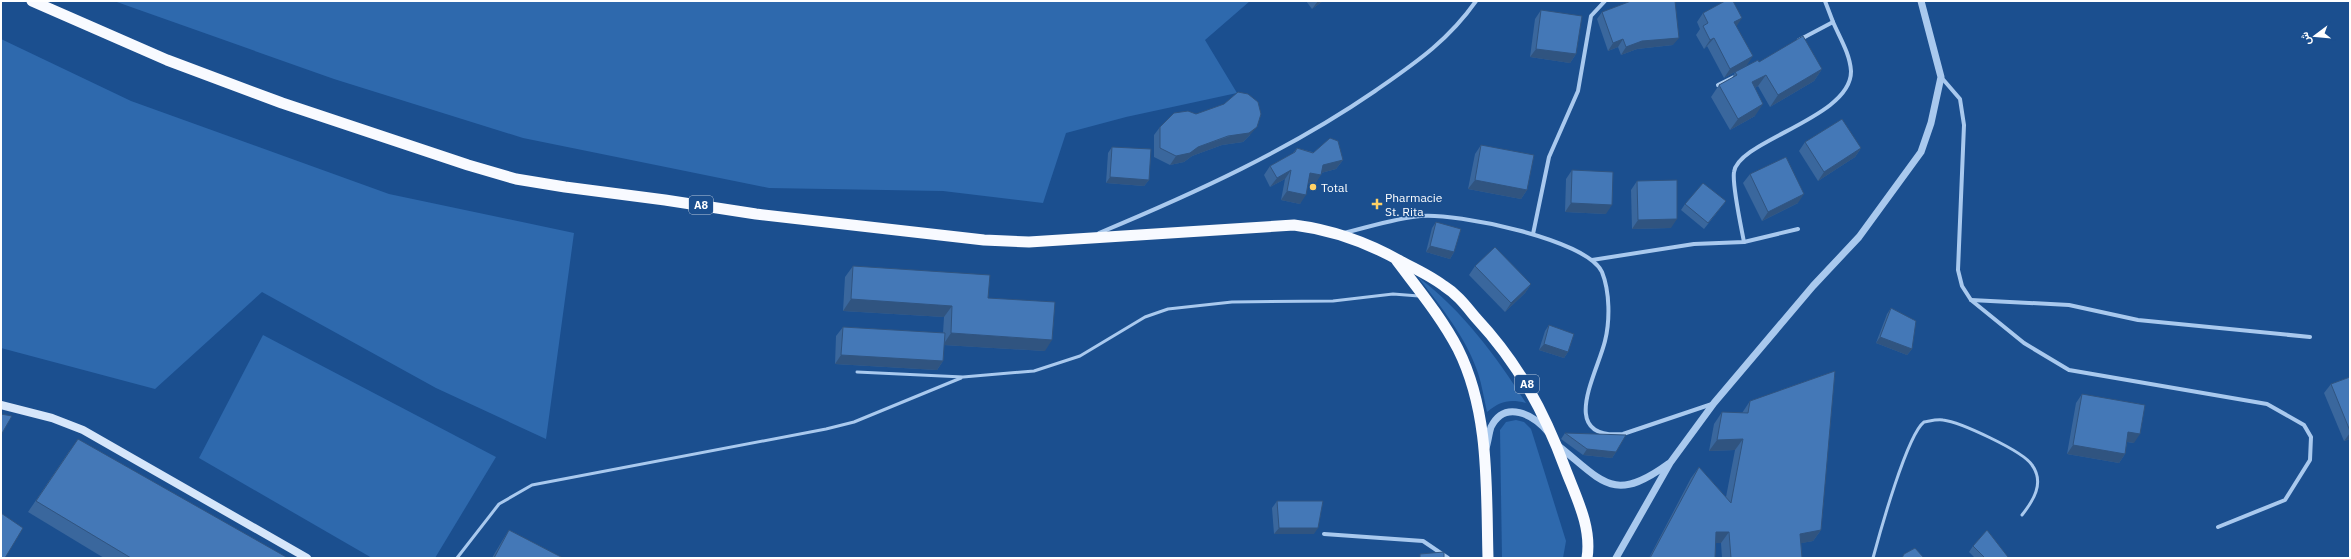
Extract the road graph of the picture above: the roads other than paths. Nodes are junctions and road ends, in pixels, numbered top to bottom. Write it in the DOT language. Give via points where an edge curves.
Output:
graph roads {
  1 [pos="32,1"];
  2 [pos="1476,1"];
  3 [pos="1605,1"];
  4 [pos="1825,1"];
  5 [pos="1921,1"];
  6 [pos="1833,22"];
  7 [pos="1794,43"];
  8 [pos="1738,75"];
  9 [pos="1941,77"];
  10 [pos="1718,85"];
  11 [pos="1798,229"];
  12 [pos="1341,234"];
  13 [pos="1533,234"];
  14 [pos="1090,237"];
  15 [pos="1744,242"];
  16 [pos="1395,258"];
  17 [pos="1592,260"];
  18 [pos="1423,296"];
  19 [pos="1971,300"];
  20 [pos="2310,337"];
  21 [pos="857,372"];
  22 [pos="963,377"];
  23 [pos="1714,403"];
  24 [pos="1,405"];
  25 [pos="1556,443"];
  26 [pos="1485,453"];
  27 [pos="1670,463"];
  28 [pos="2022,515"];
  29 [pos="2218,527"];
  30 [pos="1324,534"];
  31 [pos="307,558"];
  32 [pos="457,558"];
  33 [pos="1448,558"];
  34 [pos="1488,558"];
  35 [pos="1587,558"];
  36 [pos="1616,558"];
  37 [pos="1873,558"];
  1 -- 14 [label="highway, A8" via="167,60 282,103 516,179 756,214 984,240 1029,242"];
  2 -- 14 [label="street" via="1443,41 1346,110 1256,163 1174,202"];
  3 -- 13 [label="street" via="1589,20 1578,91 1549,157"];
  4 -- 6 [label="street"];
  5 -- 9 [label="street"];
  6 -- 7 [label="street"];
  6 -- 15 [label="street" via="1848,55 1850,81 1846,89 1815,117 1784,132 1738,161 1734,173"];
  8 -- 10 [label="street"];
  9 -- 19 [label="street" via="1960,99 1964,125 1958,270 1962,286"];
  9 -- 23 [label="street" via="1931,123 1914,165 1859,237 1813,286"];
  11 -- 15 [label="street"];
  12 -- 13 [label="street" via="1421,216 1436,216"];
  12 -- 14 [label="highway, A8" via="1294,225"];
  12 -- 16 [label="highway, A8"];
  13 -- 17 [label="street"];
  15 -- 17 [label="street" via="1694,244"];
  16 -- 18 [label="highway, A8"];
  16 -- 25 [label="highway, A8" via="1445,286 1482,324 1505,352 1532,393"];
  17 -- 23 [label="street" via="1602,271 1607,290 1608,316 1605,340 1584,410 1589,424 1608,435 1623,434"];
  18 -- 22 [label="lane" via="1393,294 1333,301 1232,302 1179,307 1145,317 1090,351 1064,362 1034,370"];
  18 -- 26 [label="highway, A8" via="1452,337 1464,364 1474,392"];
  19 -- 20 [label="street" via="2068,306 2138,320"];
  19 -- 29 [label="street" via="2024,343 2069,370 2267,404 2304,425 2311,437 2310,460 2285,500"];
  21 -- 22 [label="lane"];
  22 -- 32 [label="lane" via="854,422 532,485 499,504"];
  23 -- 27 [label="street"];
  24 -- 31 [label="main road" via="52,418 83,430"];
  25 -- 26 [label="street" via="1535,419 1522,412 1513,412 1504,414 1492,426"];
  25 -- 27 [label="street" via="1609,485 1620,486 1641,482"];
  25 -- 35 [label="highway, A8" via="1586,526"];
  26 -- 34 [label="highway, A8"];
  27 -- 36 [label="street"];
  28 -- 37 [label="lane" via="2034,500 2037,490 2037,478 2032,465 1991,437 1943,420 1924,422 1915,434 1886,511"];
  30 -- 33 [label="street" via="1423,541"];
}
